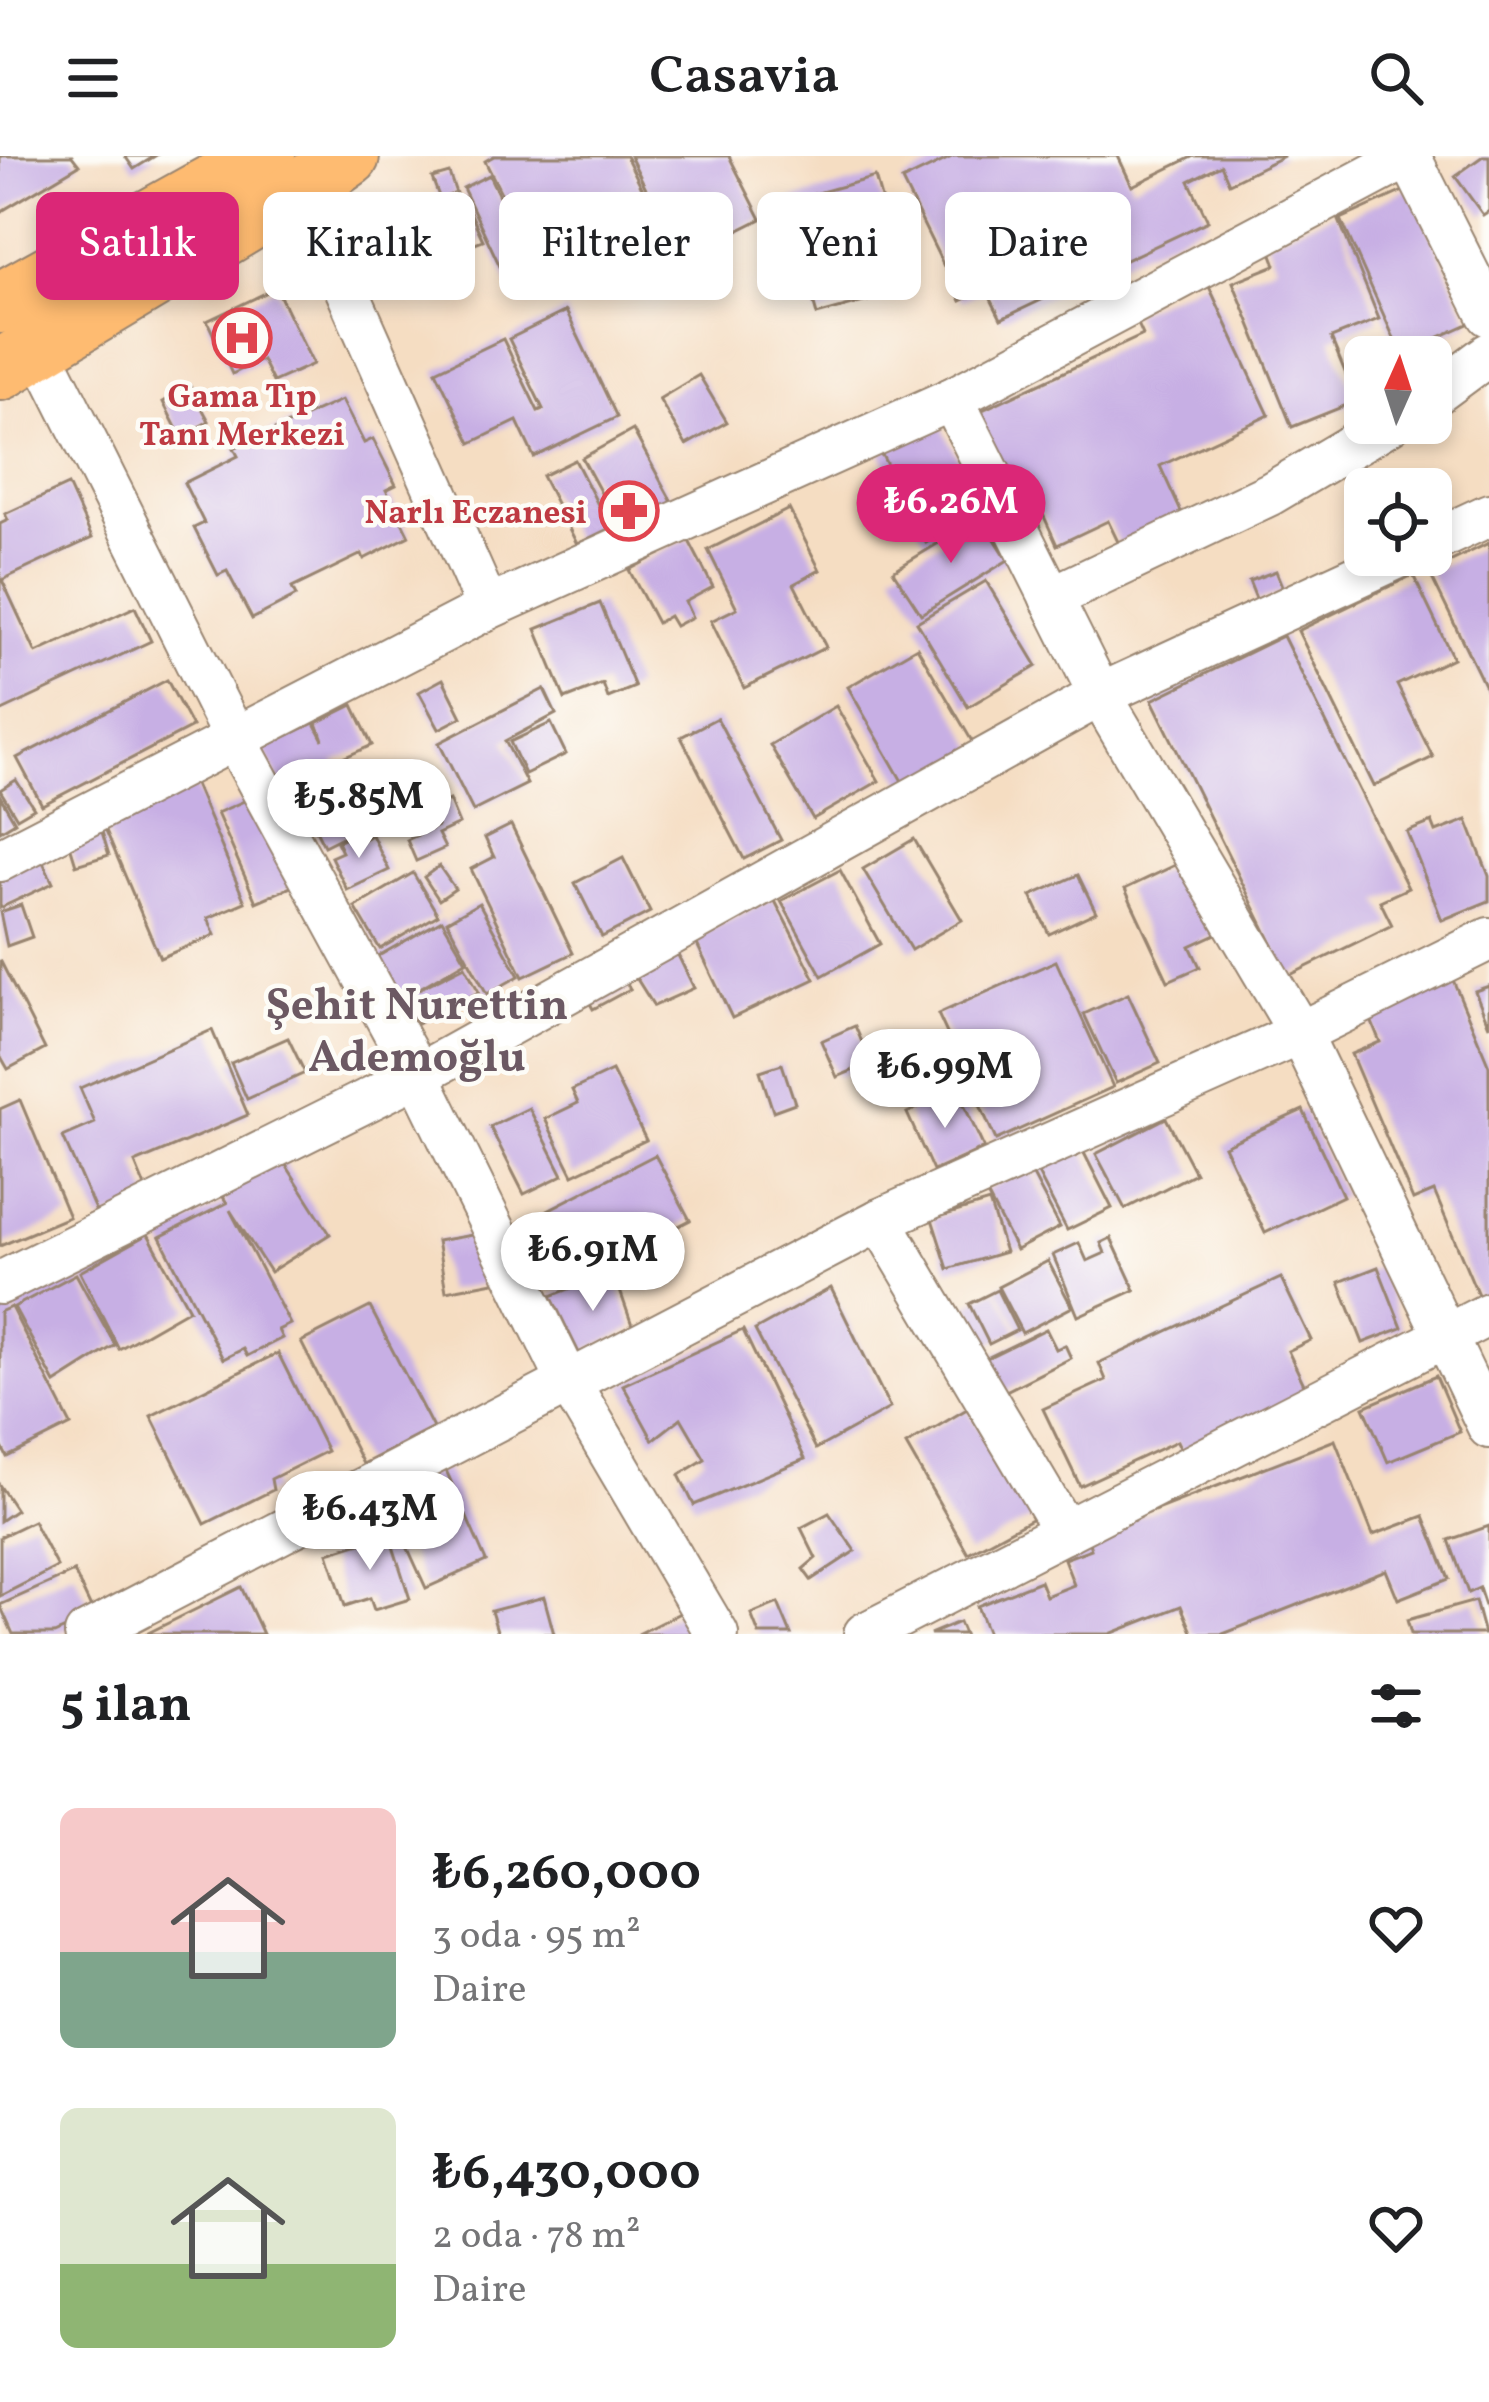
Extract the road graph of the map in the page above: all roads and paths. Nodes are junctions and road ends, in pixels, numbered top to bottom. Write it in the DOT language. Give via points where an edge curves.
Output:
graph roads {
  1 [pos="1408,156"];
  2 [pos="287,163"];
  3 [pos="0,303"];
  4 [pos="1489,316"];
  5 [pos="1489,354"];
  6 [pos="20,359"];
  7 [pos="1452,381"];
  8 [pos="952,398"];
  9 [pos="1355,444"];
  10 [pos="1489,515"];
  11 [pos="1452,532"];
  12 [pos="1358,576"];
  13 [pos="1052,598"];
  14 [pos="488,608"];
  15 [pos="1100,695"];
  16 [pos="235,739"];
  17 [pos="0,860"];
  18 [pos="1489,939"];
  19 [pos="1300,1033"];
  20 [pos="418,1075"];
  21 [pos="880,1220"];
  22 [pos="0,1283"];
  23 [pos="1489,1314"];
  24 [pos="1446,1337"];
  25 [pos="568,1381"];
  26 [pos="1489,1427"];
  27 [pos="1065,1532"];
  28 [pos="86,1634"];
  29 [pos="718,1634"];
  30 [pos="865,1634"];
  1 -- 4 [label="street"];
  1 -- 8 [label="street"];
  2 -- 3 [label="highway"];
  2 -- 6 [label="highway"];
  2 -- 14 [label="street"];
  5 -- 7 [label="street"];
  6 -- 16 [label="street"];
  8 -- 13 [label="street"];
  8 -- 14 [label="street"];
  9 -- 13 [label="street" via="1270,494"];
  10 -- 11 [label="street"];
  12 -- 15 [label="street"];
  13 -- 15 [label="street"];
  14 -- 16 [label="street"];
  15 -- 19 [label="street"];
  15 -- 20 [label="street"];
  16 -- 17 [label="street"];
  16 -- 20 [label="street"];
  18 -- 19 [label="street"];
  19 -- 21 [label="street"];
  19 -- 24 [label="street"];
  20 -- 22 [label="street"];
  20 -- 25 [label="street"];
  21 -- 25 [label="street"];
  21 -- 27 [label="street"];
  23 -- 24 [label="street"];
  24 -- 26 [label="street"];
  24 -- 27 [label="street"];
  25 -- 28 [label="street"];
  25 -- 29 [label="street"];
  27 -- 30 [label="street"];
}
